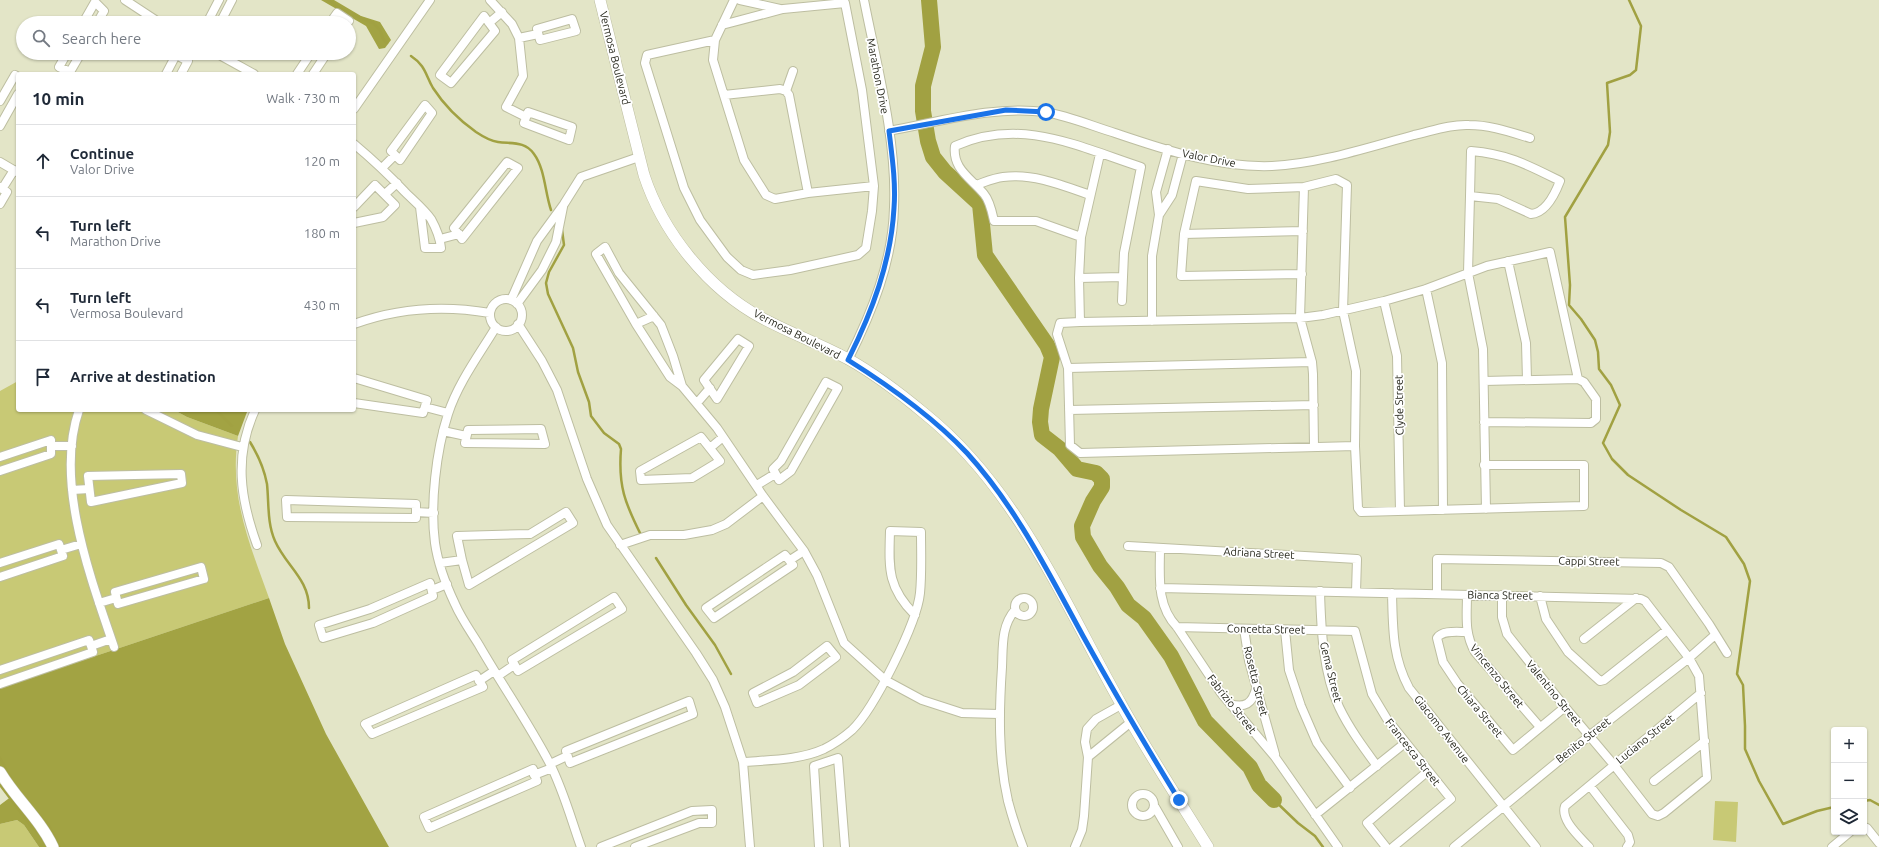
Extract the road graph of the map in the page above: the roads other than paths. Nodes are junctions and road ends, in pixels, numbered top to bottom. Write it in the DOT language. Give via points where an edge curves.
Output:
graph roads {
  1 [pos="125,0"];
  2 [pos="218,0"];
  3 [pos="232,0"];
  4 [pos="430,0"];
  5 [pos="490,0"];
  6 [pos="600,0"];
  7 [pos="734,0"];
  8 [pos="740,0"];
  9 [pos="864,0"];
  10 [pos="101,3"];
  11 [pos="783,9"];
  12 [pos="502,12"];
  13 [pos="87,16"];
  14 [pos="101,16"];
  15 [pos="149,16"];
  16 [pos="210,16"];
  17 [pos="224,16"];
  18 [pos="489,23"];
  19 [pos="722,25"];
  20 [pos="538,34"];
  21 [pos="519,38"];
  22 [pos="715,40"];
  23 [pos="63,60"];
  24 [pos="77,60"];
  25 [pos="173,60"];
  26 [pos="187,60"];
  27 [pos="229,60"];
  28 [pos="306,60"];
  29 [pos="322,60"];
  30 [pos="794,71"];
  31 [pos="70,72"];
  32 [pos="70,72"];
  33 [pos="167,72"];
  34 [pos="182,72"];
  35 [pos="250,72"];
  36 [pos="298,72"];
  37 [pos="314,72"];
  38 [pos="16,76"];
  39 [pos="786,91"];
  40 [pos="724,95"];
  41 [pos="16,98"];
  42 [pos="0,101"];
  43 [pos="356,106"];
  44 [pos="526,117"];
  45 [pos="0,126"];
  46 [pos="889,131"];
  47 [pos="1530,138"];
  48 [pos="356,146"];
  49 [pos="1168,149"];
  50 [pos="1100,154"];
  51 [pos="1183,154"];
  52 [pos="395,155"];
  53 [pos="639,157"];
  54 [pos="0,162"];
  55 [pos="382,168"];
  56 [pos="16,171"];
  57 [pos="396,183"];
  58 [pos="976,185"];
  59 [pos="874,186"];
  60 [pos="1304,187"];
  61 [pos="1,188"];
  62 [pos="808,193"];
  63 [pos="385,194"];
  64 [pos="1090,195"];
  65 [pos="1470,196"];
  66 [pos="0,204"];
  67 [pos="564,204"];
  68 [pos="356,205"];
  69 [pos="420,207"];
  70 [pos="1159,215"];
  71 [pos="356,223"];
  72 [pos="1303,231"];
  73 [pos="458,234"];
  74 [pos="1184,234"];
  75 [pos="1081,237"];
  76 [pos="440,239"];
  77 [pos="1508,261"];
  78 [pos="1468,273"];
  79 [pos="1302,274"];
  80 [pos="1122,277"];
  81 [pos="1079,278"];
  82 [pos="1426,289"];
  83 [pos="1384,301"];
  84 [pos="514,302"];
  85 [pos="1122,302"];
  86 [pos="1343,311"];
  87 [pos="490,313"];
  88 [pos="654,316"];
  89 [pos="1300,318"];
  90 [pos="1152,321"];
  91 [pos="356,322"];
  92 [pos="1080,322"];
  93 [pos="518,324"];
  94 [pos="636,324"];
  95 [pos="496,327"];
  96 [pos="848,360"];
  97 [pos="1312,362"];
  98 [pos="1068,368"];
  99 [pos="356,379"];
  100 [pos="1578,379"];
  101 [pos="1527,380"];
  102 [pos="1484,381"];
  103 [pos="682,386"];
  104 [pos="710,388"];
  105 [pos="356,403"];
  106 [pos="697,403"];
  107 [pos="1314,405"];
  108 [pos="425,407"];
  109 [pos="1069,410"];
  110 [pos="79,412"];
  111 [pos="150,412"];
  112 [pos="255,412"];
  113 [pos="448,413"];
  114 [pos="1484,422"];
  115 [pos="443,431"];
  116 [pos="466,436"];
  117 [pos="723,437"];
  118 [pos="51,446"];
  119 [pos="72,446"];
  120 [pos="1356,446"];
  121 [pos="242,447"];
  122 [pos="1314,447"];
  123 [pos="710,448"];
  124 [pos="0,457"];
  125 [pos="1484,466"];
  126 [pos="0,470"];
  127 [pos="776,474"];
  128 [pos="757,485"];
  129 [pos="89,489"];
  130 [pos="72,490"];
  131 [pos="763,496"];
  132 [pos="1486,509"];
  133 [pos="1443,510"];
  134 [pos="1400,511"];
  135 [pos="416,512"];
  136 [pos="434,513"];
  137 [pos="81,544"];
  138 [pos="257,545"];
  139 [pos="620,545"];
  140 [pos="1128,546"];
  141 [pos="1160,548"];
  142 [pos="61,550"];
  143 [pos="804,551"];
  144 [pos="462,560"];
  145 [pos="790,560"];
  146 [pos="0,563"];
  147 [pos="440,563"];
  148 [pos="0,577"];
  149 [pos="447,584"];
  150 [pos="1160,588"];
  151 [pos="432,590"];
  152 [pos="1320,592"];
  153 [pos="1356,592"];
  154 [pos="1392,593"];
  155 [pos="1437,594"];
  156 [pos="1467,595"];
  157 [pos="1502,596"];
  158 [pos="1540,596"];
  159 [pos="116,598"];
  160 [pos="1636,598"];
  161 [pos="99,603"];
  162 [pos="1015,610"];
  163 [pos="915,615"];
  164 [pos="1177,627"];
  165 [pos="1244,629"];
  166 [pos="1285,630"];
  167 [pos="1321,630"];
  168 [pos="1667,630"];
  169 [pos="1356,631"];
  170 [pos="1467,632"];
  171 [pos="1715,636"];
  172 [pos="111,639"];
  173 [pos="1584,639"];
  174 [pos="844,643"];
  175 [pos="91,646"];
  176 [pos="114,647"];
  177 [pos="833,652"];
  178 [pos="1727,653"];
  179 [pos="1689,658"];
  180 [pos="514,665"];
  181 [pos="0,670"];
  182 [pos="496,673"];
  183 [pos="884,680"];
  184 [pos="480,681"];
  185 [pos="0,684"];
  186 [pos="1256,689"];
  187 [pos="1701,693"];
  188 [pos="1230,704"];
  189 [pos="1121,705"];
  190 [pos="1565,707"];
  191 [pos="999,714"];
  192 [pos="1131,722"];
  193 [pos="1540,727"];
  194 [pos="1589,736"];
  195 [pos="1705,741"];
  196 [pos="1405,744"];
  197 [pos="824,749"];
  198 [pos="567,756"];
  199 [pos="1088,757"];
  200 [pos="1275,757"];
  201 [pos="824,761"];
  202 [pos="744,762"];
  203 [pos="1614,765"];
  204 [pos="551,766"];
  205 [pos="1377,766"];
  206 [pos="1428,771"];
  207 [pos="0,772"];
  208 [pos="534,774"];
  209 [pos="1654,780"];
  210 [pos="1590,786"];
  211 [pos="1350,788"];
  212 [pos="1502,806"];
  213 [pos="1155,807"];
  214 [pos="1315,815"];
  215 [pos="1867,828"];
  216 [pos="1846,835"];
  217 [pos="1879,843"];
  218 [pos="53,847"];
  219 [pos="581,847"];
  220 [pos="601,847"];
  221 [pos="636,847"];
  222 [pos="750,847"];
  223 [pos="820,847"];
  224 [pos="845,847"];
  225 [pos="1022,847"];
  226 [pos="1076,847"];
  227 [pos="1178,847"];
  228 [pos="1208,847"];
  229 [pos="1338,847"];
  230 [pos="1386,847"];
  231 [pos="1393,847"];
  232 [pos="1454,847"];
  233 [pos="1536,847"];
  234 [pos="1588,847"];
  235 [pos="1627,847"];
  236 [pos="1832,847"];
  1 -- 15 [label="street"];
  2 -- 16 [label="street"];
  3 -- 17 [label="street"];
  4 -- 43 [label="street"];
  5 -- 12 [label="street"];
  6 -- 53 [label="main road, Vermosa Boulevard"];
  7 -- 19 [label="street"];
  8 -- 11 [label="street"];
  9 -- 46 [label="street, Marathon Drive"];
  10 -- 13 [label="street" via="94,2"];
  10 -- 14 [label="street" via="104,11"];
  11 -- 19 [label="street"];
  11 -- 59 [label="street" via="845,3 862,90"];
  12 -- 18 [label="street"];
  12 -- 21 [label="street"];
  18 -- 18 [label="street" via="484,16 440,75 451,83 495,31"];
  19 -- 22 [label="street"];
  20 -- 21 [label="street"];
  21 -- 44 [label="street" via="523,76 506,107"];
  22 -- 40 [label="street" via="713,60"];
  22 -- 59 [label="street" via="647,55 645,63 684,188 700,220 727,257 741,270 753,275 790,270 858,255 866,248"];
  23 -- 32 [label="street" via="59,67"];
  24 -- 31 [label="street"];
  25 -- 33 [label="street"];
  26 -- 34 [label="street"];
  27 -- 35 [label="street"];
  28 -- 36 [label="street"];
  29 -- 37 [label="street"];
  30 -- 39 [label="street"];
  38 -- 42 [label="street"];
  39 -- 40 [label="street" via="780,89"];
  39 -- 62 [label="street"];
  40 -- 62 [label="street" via="744,160 766,195 775,200"];
  41 -- 45 [label="street"];
  44 -- 44 [label="street" via="524,123 569,140 572,127 528,112"];
  46 -- 49 [label="street, Valor Drive" via="1006,110 1035,111 1063,116"];
  46 -- 96 [label="street, Marathon Drive" via="894,207 890,248 864,329"];
  47 -- 51 [label="street, Valor Drive" via="1489,126 1457,125 1291,164 1251,166"];
  48 -- 55 [label="street"];
  49 -- 51 [label="street, Valor Drive"];
  49 -- 70 [label="street" via="1156,192"];
  50 -- 58 [label="street" via="1058,139 1029,134 997,135 967,141 955,146 954,156 960,168"];
  50 -- 64 [label="street"];
  50 -- 80 [label="street" via="1141,166 1126,232"];
  51 -- 70 [label="street" via="1172,196"];
  52 -- 52 [label="street" via="391,151 425,104 432,113 400,160"];
  52 -- 55 [label="street"];
  53 -- 67 [label="street" via="581,177"];
  53 -- 96 [label="main road, Vermosa Boulevard" via="649,191 662,215 702,271 732,298 761,318"];
  54 -- 56 [label="street"];
  55 -- 57 [label="street"];
  56 -- 61 [label="street"];
  57 -- 63 [label="street"];
  57 -- 69 [label="street"];
  58 -- 64 [label="street" via="1002,177 1020,176 1038,178"];
  58 -- 75 [label="street" via="986,196 994,220 1036,221"];
  59 -- 62 [label="street"];
  60 -- 72 [label="street"];
  60 -- 74 [label="street" via="1248,189 1196,181"];
  60 -- 86 [label="street" via="1336,179 1347,185"];
  61 -- 66 [label="street" via="7,192"];
  63 -- 68 [label="street" via="375,185"];
  63 -- 71 [label="street" via="395,205 383,217"];
  64 -- 75 [label="street"];
  65 -- 65 [label="street" via="1498,199 1535,214 1550,200 1560,181 1508,156 1472,151"];
  65 -- 78 [label="street"];
  67 -- 84 [label="street" via="537,241"];
  67 -- 84 [label="street" via="556,242 542,270"];
  69 -- 76 [label="street"];
  69 -- 76 [label="street" via="425,248 442,248"];
  70 -- 90 [label="street" via="1152,256"];
  72 -- 74 [label="street"];
  72 -- 79 [label="street"];
  73 -- 73 [label="street" via="454,228 506,162 518,168 462,239"];
  73 -- 76 [label="street"];
  74 -- 79 [label="street" via="1180,276"];
  75 -- 81 [label="street"];
  77 -- 78 [label="street"];
  77 -- 100 [label="street" via="1550,252"];
  77 -- 101 [label="street" via="1526,343"];
  78 -- 82 [label="street"];
  78 -- 102 [label="street" via="1484,349"];
  79 -- 89 [label="street"];
  80 -- 81 [label="street"];
  80 -- 85 [label="street"];
  81 -- 92 [label="street"];
  82 -- 83 [label="street"];
  82 -- 133 [label="street" via="1442,363"];
  83 -- 86 [label="street"];
  83 -- 134 [label="street, Clyde Street" via="1397,356"];
  84 -- 87 [label="street" via="497,302"];
  84 -- 93 [label="street" via="519,307 521,316"];
  86 -- 89 [label="street"];
  86 -- 120 [label="street" via="1356,371"];
  87 -- 91 [label="street" via="456,308 421,308"];
  87 -- 95 [label="street" via="492,324"];
  88 -- 94 [label="street"];
  88 -- 94 [label="street" via="619,273 605,247 596,254"];
  88 -- 103 [label="street" via="673,356"];
  89 -- 90 [label="street"];
  89 -- 97 [label="street"];
  90 -- 92 [label="street"];
  92 -- 98 [label="street" via="1060,323 1057,334"];
  93 -- 95 [label="street" via="510,330"];
  93 -- 139 [label="street" via="557,390 587,479 607,525"];
  94 -- 103 [label="street" via="670,376"];
  95 -- 113 [label="street" via="467,372"];
  96 -- 189 [label="main road, Vermosa Boulevard" via="881,380 927,414 992,482 1031,540"];
  97 -- 98 [label="street"];
  97 -- 107 [label="street"];
  98 -- 109 [label="street"];
  99 -- 108 [label="street" via="427,400"];
  100 -- 101 [label="street"];
  100 -- 114 [label="street" via="1584,382 1596,399 1596,419 1591,423"];
  101 -- 102 [label="street"];
  102 -- 114 [label="street"];
  103 -- 106 [label="street"];
  104 -- 104 [label="street" via="717,399 750,346 738,339 704,380"];
  104 -- 106 [label="street"];
  105 -- 108 [label="street" via="423,413"];
  106 -- 117 [label="street"];
  107 -- 109 [label="street"];
  107 -- 122 [label="street"];
  108 -- 113 [label="street"];
  109 -- 122 [label="street" via="1070,444 1080,453"];
  110 -- 119 [label="street"];
  111 -- 121 [label="street" via="197,435"];
  112 -- 121 [label="street"];
  113 -- 115 [label="street"];
  114 -- 125 [label="street"];
  115 -- 116 [label="street"];
  115 -- 136 [label="street" via="435,479"];
  116 -- 116 [label="street" via="464,443 544,444 541,429 468,430"];
  117 -- 123 [label="street"];
  117 -- 128 [label="street"];
  118 -- 119 [label="street"];
  118 -- 124 [label="street" via="51,440"];
  118 -- 126 [label="street" via="50,454"];
  119 -- 130 [label="street"];
  120 -- 122 [label="street"];
  120 -- 134 [label="street" via="1358,508 1362,512"];
  121 -- 138 [label="street" via="244,497"];
  123 -- 123 [label="street" via="701,437 640,471 641,480 692,478 720,461"];
  125 -- 132 [label="street"];
  125 -- 132 [label="street" via="1584,465 1584,506"];
  127 -- 127 [label="street" via="779,480 791,471 838,388 826,382 781,461 773,470"];
  127 -- 128 [label="street"];
  128 -- 131 [label="street"];
  129 -- 129 [label="street" via="91,502 182,484 182,474 88,476"];
  129 -- 130 [label="street"];
  130 -- 137 [label="street"];
  131 -- 139 [label="street" via="726,524 712,530 684,535 650,535"];
  131 -- 143 [label="street"];
  132 -- 133 [label="street"];
  133 -- 134 [label="street"];
  135 -- 135 [label="street" via="416,504 286,500 287,517 416,518"];
  135 -- 136 [label="street"];
  136 -- 147 [label="street" via="435,543"];
  137 -- 142 [label="street"];
  137 -- 161 [label="street"];
  139 -- 202 [label="street" via="713,680 736,735"];
  140 -- 141 [label="street, Adriana Street"];
  141 -- 150 [label="street, Fabrizio Street"];
  141 -- 153 [label="street, Adriana Street" via="1357,559"];
  142 -- 146 [label="street" via="59,544"];
  142 -- 148 [label="street" via="63,556"];
  143 -- 145 [label="street"];
  143 -- 174 [label="street" via="817,575"];
  144 -- 144 [label="street" via="469,585 573,523 566,512 530,534 457,536"];
  144 -- 147 [label="street"];
  145 -- 145 [label="street" via="785,555 706,608 714,618 793,565"];
  147 -- 149 [label="street"];
  149 -- 151 [label="street"];
  149 -- 182 [label="street" via="455,605"];
  150 -- 152 [label="street, Bianca Street"];
  150 -- 164 [label="street, Fabrizio Street" via="1163,606 1169,619"];
  151 -- 151 [label="street" via="433,596 373,623 324,638 319,625 370,609 430,583"];
  152 -- 153 [label="street, Bianca Street"];
  152 -- 167 [label="street, Gema Street"];
  153 -- 154 [label="street, Bianca Street"];
  154 -- 155 [label="street, Bianca Street"];
  154 -- 212 [label="street, Giacomo Avenue" via="1393,644 1409,688"];
  155 -- 156 [label="street, Bianca Street"];
  155 -- 171 [label="street, Cappi Street" via="1437,559 1661,563 1669,567"];
  156 -- 157 [label="street, Bianca Street"];
  156 -- 170 [label="street, Vincenzo Street"];
  157 -- 158 [label="street, Bianca Street"];
  157 -- 190 [label="street, Valentino Street" via="1502,617 1507,634"];
  158 -- 160 [label="street, Bianca Street"];
  158 -- 168 [label="street" via="1546,619 1568,652 1600,681"];
  159 -- 159 [label="street" via="118,604 204,579 201,567 115,592"];
  159 -- 161 [label="street"];
  160 -- 168 [label="street" via="1645,601"];
  160 -- 173 [label="street"];
  161 -- 172 [label="street"];
  162 -- 191 [label="street" via="1008,618 1004,635"];
  163 -- 163 [label="street" via="920,593 921,532 890,531 890,561 894,587 903,603"];
  163 -- 183 [label="street"];
  164 -- 165 [label="street, Concetta Street"];
  164 -- 188 [label="street, Fabrizio Street"];
  165 -- 166 [label="street, Concetta Street"];
  165 -- 186 [label="street, Rosetta Street"];
  166 -- 167 [label="street, Concetta Street"];
  166 -- 211 [label="street" via="1289,670 1301,706 1317,743"];
  167 -- 169 [label="street, Concetta Street"];
  167 -- 205 [label="street, Gema Street" via="1328,671 1338,706 1355,737"];
  168 -- 179 [label="street"];
  169 -- 196 [label="street, Francesca Street" via="1372,694"];
  170 -- 193 [label="street, Vincenzo Street" via="1475,652"];
  170 -- 193 [label="street, Chiara Street" via="1443,633 1437,638 1443,662 1456,683 1513,750"];
  171 -- 178 [label="street, Cappi Street"];
  171 -- 179 [label="street, Benito Street"];
  172 -- 175 [label="street"];
  172 -- 176 [label="street"];
  174 -- 177 [label="street"];
  174 -- 183 [label="street"];
  175 -- 181 [label="street" via="89,640"];
  175 -- 185 [label="street" via="93,652"];
  177 -- 177 [label="street" via="836,657 799,685 757,704 753,693 793,672 827,646"];
  179 -- 187 [label="street" via="1699,676"];
  179 -- 194 [label="street, Benito Street"];
  180 -- 180 [label="street" via="512,660 614,597 622,609 518,671"];
  180 -- 182 [label="street"];
  182 -- 184 [label="street"];
  182 -- 204 [label="street" via="525,717"];
  183 -- 191 [label="street" via="922,700 962,713"];
  183 -- 197 [label="street" via="867,711 852,730"];
  184 -- 184 [label="street" via="483,687 372,734 365,724 476,675"];
  186 -- 188 [label="street" via="1249,703 1238,706"];
  186 -- 200 [label="street, Rosetta Street"];
  187 -- 195 [label="street"];
  187 -- 203 [label="street, Luciano Street"];
  188 -- 200 [label="street, Fabrizio Street"];
  189 -- 192 [label="main road, Vermosa Boulevard"];
  189 -- 199 [label="street" via="1096,719 1087,729 1085,742"];
  190 -- 193 [label="street, Chiara Street"];
  190 -- 194 [label="street, Valentino Street"];
  191 -- 225 [label="street" via="1008,800"];
  192 -- 199 [label="street"];
  192 -- 228 [label="main road, Vermosa Boulevard"];
  194 -- 203 [label="street, Valentino Street"];
  194 -- 212 [label="street, Benito Street"];
  195 -- 203 [label="street, Valentino Street" via="1708,778 1658,816 1652,814"];
  195 -- 209 [label="street"];
  196 -- 205 [label="street"];
  196 -- 206 [label="street, Francesca Street"];
  197 -- 201 [label="street"];
  197 -- 202 [label="street" via="803,756"];
  198 -- 198 [label="street" via="566,751 689,701 693,714 570,763"];
  198 -- 204 [label="street"];
  199 -- 226 [label="street" via="1082,830"];
  200 -- 214 [label="street, Fabrizio Street"];
  201 -- 223 [label="street" via="814,766"];
  201 -- 224 [label="street" via="838,758"];
  202 -- 222 [label="street"];
  203 -- 210 [label="street, Luciano Street"];
  204 -- 208 [label="street"];
  204 -- 219 [label="street"];
  205 -- 211 [label="street"];
  206 -- 230 [label="street" via="1367,822"];
  206 -- 231 [label="street, Francesca Street" via="1451,799"];
  207 -- 218 [label="main road" via="18,799 42,827"];
  208 -- 208 [label="street" via="537,781 429,828 424,817 532,769"];
  210 -- 234 [label="street, Luciano Street" via="1565,806 1563,811 1565,818"];
  210 -- 235 [label="street" via="1628,835 1630,842"];
  211 -- 214 [label="street"];
  212 -- 232 [label="street, Benito Street"];
  212 -- 233 [label="street, Giacomo Avenue"];
  213 -- 227 [label="street"];
  214 -- 229 [label="street, Fabrizio Street"];
  215 -- 217 [label="street"];
  216 -- 236 [label="street"];
  220 -- 221 [label="street" via="692,811 712,810 712,822 699,823"];
}
